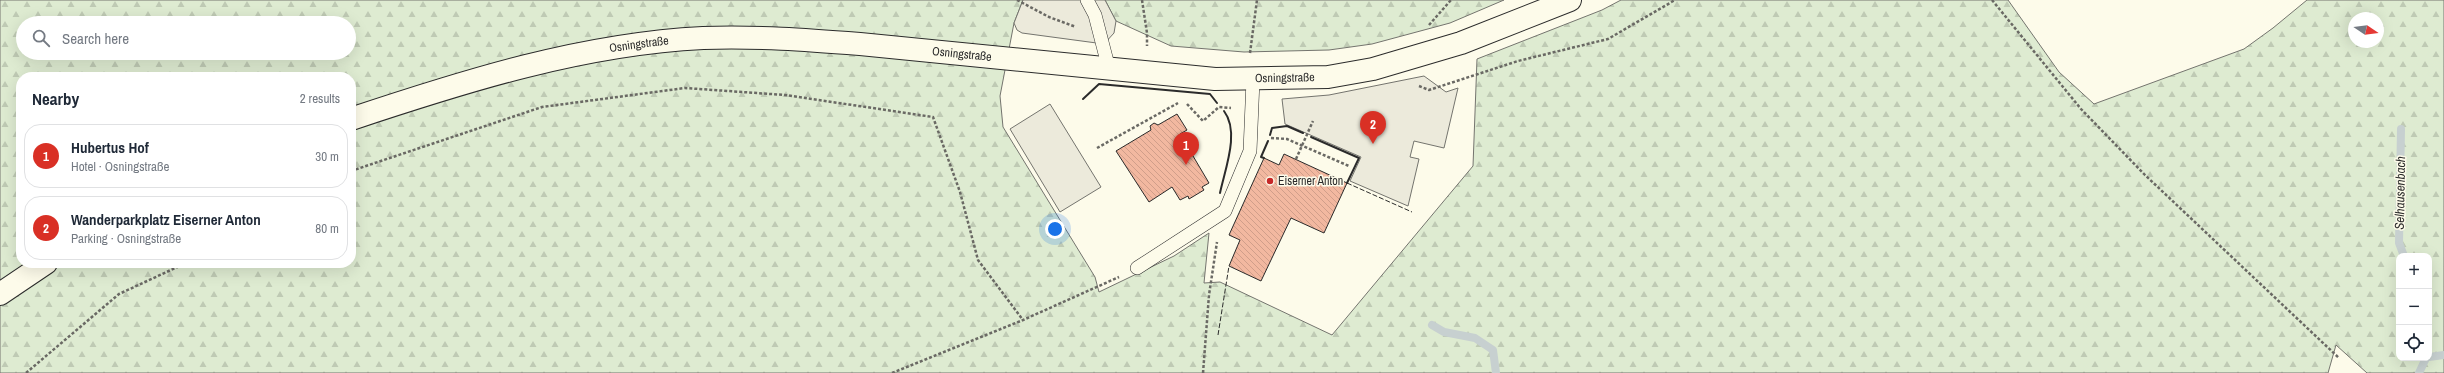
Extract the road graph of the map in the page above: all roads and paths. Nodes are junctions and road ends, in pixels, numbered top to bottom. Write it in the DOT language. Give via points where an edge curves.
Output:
graph roads {
  1 [pos="1017,0"];
  2 [pos="1087,0"];
  3 [pos="1142,0"];
  4 [pos="1257,0"];
  5 [pos="1451,0"];
  6 [pos="1570,0"];
  7 [pos="1675,0"];
  8 [pos="1992,0"];
  9 [pos="1426,27"];
  10 [pos="1101,36"];
  11 [pos="1249,58"];
  12 [pos="1110,69"];
  13 [pos="1145,72"];
  14 [pos="1253,80"];
  15 [pos="1418,86"];
  16 [pos="1219,107"];
  17 [pos="356,117"];
  18 [pos="1314,121"];
  19 [pos="1251,137"];
  20 [pos="1302,146"];
  21 [pos="1097,148"];
  22 [pos="1296,160"];
  23 [pos="1348,166"];
  24 [pos="356,169"];
  25 [pos="1221,214"];
  26 [pos="39,268"];
  27 [pos="175,268"];
  28 [pos="1137,268"];
  29 [pos="0,294"];
  30 [pos="1023,320"];
  31 [pos="2339,358"];
  32 [pos="26,373"];
  33 [pos="892,373"];
  34 [pos="1203,373"];
  1 -- 10 [label="path" via="1049,17"];
  2 -- 10 [label="lane" via="1095,15"];
  3 -- 13 [label="path" via="1147,33"];
  4 -- 11 [label="path"];
  5 -- 9 [label="path"];
  6 -- 14 [label="main road, Osningstraße" via="1461,43 1373,69 1328,77"];
  7 -- 15 [label="path" via="1608,39 1518,61 1429,90"];
  8 -- 31 [label="path" via="2081,109 2145,175"];
  10 -- 12 [label="lane"];
  12 -- 13 [label="main road, Osningstraße"];
  12 -- 17 [label="main road, Osningstraße" via="823,41 704,38 602,49 555,59"];
  13 -- 14 [label="main road, Osningstraße"];
  14 -- 19 [label="lane"];
  16 -- 21 [label="path" via="1203,121 1189,104 1176,103"];
  18 -- 20 [label="path"];
  19 -- 20 [label="path" via="1287,139"];
  19 -- 25 [label="lane" via="1248,157 1228,205"];
  20 -- 22 [label="path"];
  20 -- 23 [label="path"];
  24 -- 30 [label="path" via="542,107 685,88 785,94 933,117 960,192 978,260"];
  25 -- 28 [label="lane"];
  25 -- 34 [label="path" via="1209,295"];
  26 -- 29 [label="main road"];
  27 -- 32 [label="path" via="119,294"];
  28 -- 30 [label="path"];
  30 -- 33 [label="path"];
}
